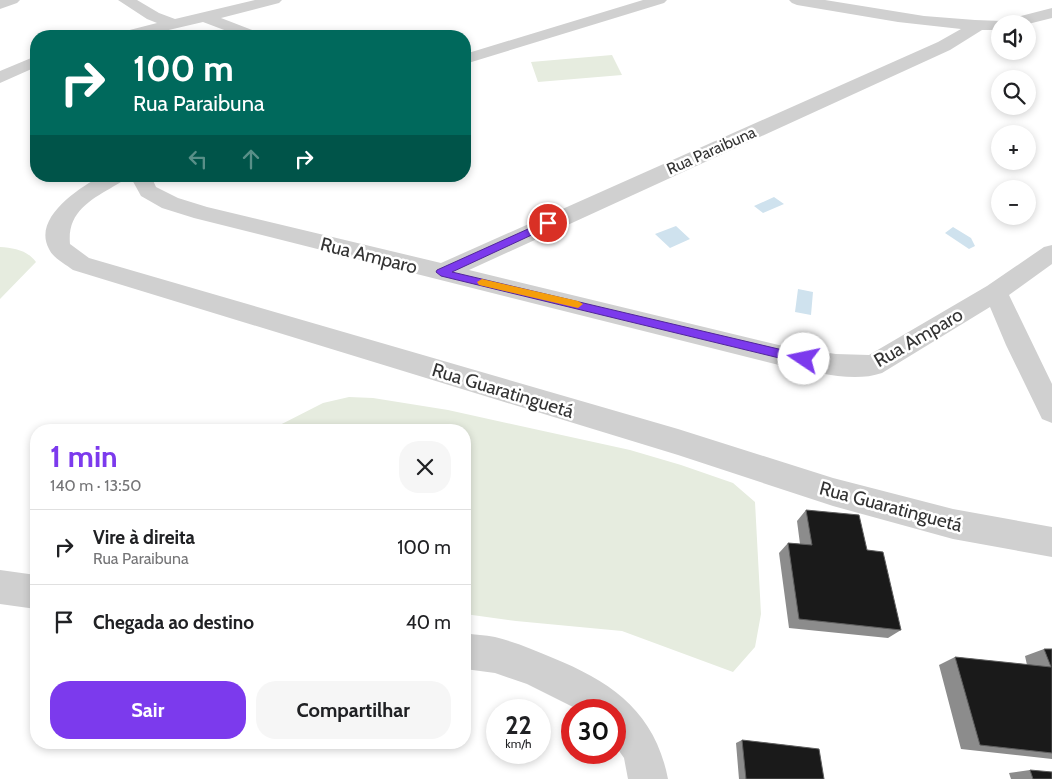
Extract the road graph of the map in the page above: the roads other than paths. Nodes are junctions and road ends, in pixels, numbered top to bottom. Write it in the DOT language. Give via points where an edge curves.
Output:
graph roads {
  1 [pos="12,0"];
  2 [pos="126,0"];
  3 [pos="274,0"];
  4 [pos="659,0"];
  5 [pos="797,0"];
  6 [pos="1036,0"];
  7 [pos="815,2"];
  8 [pos="0,4"];
  9 [pos="1052,13"];
  10 [pos="205,17"];
  11 [pos="1036,17"];
  12 [pos="174,24"];
  13 [pos="979,25"];
  14 [pos="991,25"];
  15 [pos="149,30"];
  16 [pos="239,30"];
  17 [pos="471,57"];
  18 [pos="30,64"];
  19 [pos="0,78"];
  20 [pos="107,182"];
  21 [pos="143,182"];
  22 [pos="1052,253"];
  23 [pos="441,272"];
  24 [pos="996,292"];
  25 [pos="1052,411"];
  26 [pos="1052,542"];
  27 [pos="0,587"];
  28 [pos="30,591"];
  29 [pos="471,652"];
  30 [pos="597,699"];
  31 [pos="626,727"];
  32 [pos="648,779"];
  1 -- 8 [label="street"];
  2 -- 12 [label="street"];
  3 -- 10 [label="street"];
  4 -- 17 [label="street"];
  5 -- 7 [label="street"];
  6 -- 9 [label="street"];
  7 -- 13 [label="street"];
  9 -- 11 [label="street"];
  10 -- 12 [label="street"];
  10 -- 16 [label="street"];
  12 -- 15 [label="street"];
  13 -- 14 [label="street"];
  13 -- 23 [label="street, Rua Paraibuna" via="944,46"];
  18 -- 19 [label="street"];
  20 -- 26 [label="street, Rua Guaratinguetá" via="82,196 61,219 56,234 59,247 81,264 833,492 954,524"];
  21 -- 23 [label="street, Rua Amparo" via="148,191 178,205"];
  22 -- 24 [label="street, Rua Amparo"];
  23 -- 24 [label="street, Rua Amparo" via="788,357 836,365 873,366"];
  24 -- 25 [label="street"];
  27 -- 28 [label="street"];
  29 -- 30 [label="street" via="498,656 561,680"];
  31 -- 32 [label="street" via="636,738"];
}
